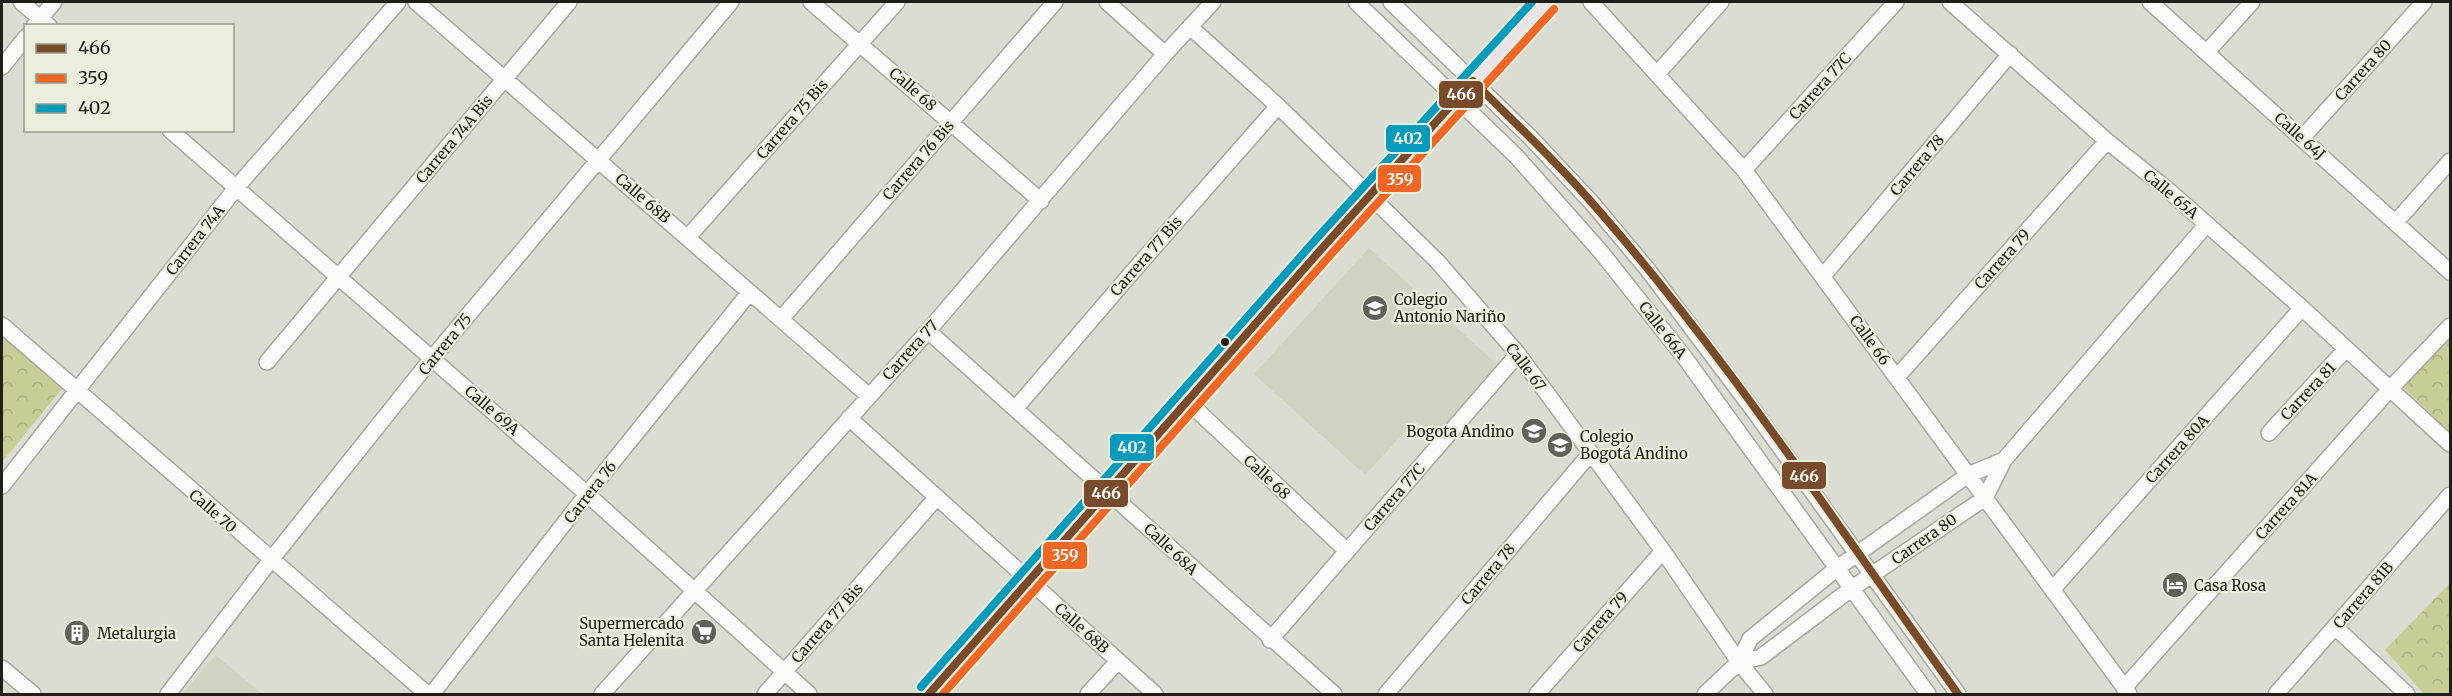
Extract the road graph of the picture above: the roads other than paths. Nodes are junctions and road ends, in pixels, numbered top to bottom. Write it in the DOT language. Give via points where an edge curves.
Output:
graph roads {
  1 [pos="21,2"];
  2 [pos="54,2"];
  3 [pos="398,2"];
  4 [pos="416,2"];
  5 [pos="569,2"];
  6 [pos="731,2"];
  7 [pos="811,2"];
  8 [pos="897,2"];
  9 [pos="1055,2"];
  10 [pos="1107,2"];
  11 [pos="1213,2"];
  12 [pos="1356,2"];
  13 [pos="1391,2"];
  14 [pos="1546,2"];
  15 [pos="1591,2"];
  16 [pos="1720,2"];
  17 [pos="1896,2"];
  18 [pos="1950,2"];
  19 [pos="2150,2"];
  20 [pos="2252,2"];
  21 [pos="2424,2"];
  22 [pos="41,23"];
  23 [pos="1191,27"];
  24 [pos="24,40"];
  25 [pos="860,43"];
  26 [pos="2207,52"];
  27 [pos="1165,54"];
  28 [pos="2010,54"];
  29 [pos="2,67"];
  30 [pos="1658,73"];
  31 [pos="505,78"];
  32 [pos="1473,81"];
  33 [pos="1457,98"];
  34 [pos="1278,106"];
  35 [pos="951,122"];
  36 [pos="172,132"];
  37 [pos="2302,138"];
  38 [pos="2107,141"];
  39 [pos="598,159"];
  40 [pos="2451,161"];
  41 [pos="1744,170"];
  42 [pos="236,188"];
  43 [pos="1369,196"];
  44 [pos="1041,201"];
  45 [pos="2395,223"];
  46 [pos="2207,224"];
  47 [pos="688,237"];
  48 [pos="2451,272"];
  49 [pos="339,276"];
  50 [pos="1823,276"];
  51 [pos="750,292"];
  52 [pos="2302,308"];
  53 [pos="781,319"];
  54 [pos="2,325"];
  55 [pos="2451,326"];
  56 [pos="928,331"];
  57 [pos="2346,349"];
  58 [pos="1518,354"];
  59 [pos="433,357"];
  60 [pos="267,362"];
  61 [pos="1897,377"];
  62 [pos="2389,390"];
  63 [pos="76,391"];
  64 [pos="869,396"];
  65 [pos="1188,402"];
  66 [pos="1016,408"];
  67 [pos="849,418"];
  68 [pos="2269,432"];
  69 [pos="2451,444"];
  70 [pos="1590,454"];
  71 [pos="2004,460"];
  72 [pos="1968,475"];
  73 [pos="2,486"];
  74 [pos="1109,492"];
  75 [pos="588,494"];
  76 [pos="2451,495"];
  77 [pos="937,497"];
  78 [pos="1985,498"];
  79 [pos="1347,551"];
  80 [pos="1663,551"];
  81 [pos="1858,555"];
  82 [pos="270,561"];
  83 [pos="1836,569"];
  84 [pos="1872,575"];
  85 [pos="1030,581"];
  86 [pos="1851,589"];
  87 [pos="695,590"];
  88 [pos="2052,590"];
  89 [pos="2335,627"];
  90 [pos="1270,640"];
  91 [pos="1118,661"];
  92 [pos="1739,663"];
  93 [pos="2,668"];
  94 [pos="784,672"];
  95 [pos="2126,691"];
  96 [pos="33,694"];
  97 [pos="168,694"];
  98 [pos="427,694"];
  99 [pos="432,694"];
  100 [pos="602,694"];
  101 [pos="765,694"];
  102 [pos="809,694"];
  103 [pos="929,694"];
  104 [pos="1088,694"];
  105 [pos="1155,694"];
  106 [pos="1334,694"];
  107 [pos="1386,694"];
  108 [pos="1537,694"];
  109 [pos="1705,694"];
  110 [pos="1765,694"];
  111 [pos="1928,694"];
  112 [pos="1958,694"];
  113 [pos="2276,694"];
  114 [pos="2407,694"];
  1 -- 22 [label="street"];
  2 -- 22 [label="street"];
  3 -- 42 [label="street, Carrera 74A"];
  4 -- 31 [label="street, Calle 68B"];
  5 -- 31 [label="street, Carrera 74A Bis"];
  6 -- 39 [label="street, Carrera 75"];
  7 -- 25 [label="street, Calle 68"];
  8 -- 25 [label="street, Carrera 75 Bis"];
  9 -- 35 [label="street, Carrera 76 Bis"];
  10 -- 27 [label="street"];
  11 -- 23 [label="street, Carrera 77"];
  12 -- 33 [label="street, Calle 66A"];
  13 -- 32 [label="street, Calle 66A"];
  14 -- 32 [label="main road"];
  15 -- 30 [label="street, Calle 66"];
  16 -- 30 [label="street"];
  17 -- 41 [label="street, Carrera 77C"];
  18 -- 28 [label="street, Calle 65A"];
  19 -- 26 [label="street, Calle 64J"];
  20 -- 26 [label="street"];
  21 -- 37 [label="street, Carrera 80"];
  23 -- 27 [label="street, Carrera 77"];
  23 -- 34 [label="street, Calle 67"];
  24 -- 29 [label="street"];
  25 -- 35 [label="street, Calle 68"];
  25 -- 47 [label="street, Carrera 75 Bis"];
  26 -- 37 [label="street, Calle 64J"];
  27 -- 44 [label="street, Carrera 77"];
  28 -- 38 [label="street, Calle 65A"];
  28 -- 50 [label="street, Carrera 78"];
  30 -- 41 [label="street, Calle 66"];
  31 -- 39 [label="street, Calle 68B"];
  31 -- 49 [label="street, Carrera 74A Bis"];
  32 -- 33 [label="main road"];
  32 -- 81 [label="street, Calle 66A" via="1592,203 1648,270"];
  33 -- 43 [label="main road"];
  33 -- 83 [label="street, Calle 66A" via="1564,208 1635,294"];
  34 -- 43 [label="street, Calle 67"];
  34 -- 66 [label="street, Carrera 77 Bis"];
  35 -- 44 [label="street, Calle 68"];
  35 -- 53 [label="street, Carrera 76 Bis"];
  36 -- 42 [label="street, Calle 69A"];
  37 -- 45 [label="street, Calle 64J"];
  38 -- 46 [label="street, Calle 65A"];
  38 -- 61 [label="street, Carrera 79"];
  39 -- 47 [label="street, Calle 68B"];
  39 -- 59 [label="street, Carrera 75"];
  40 -- 45 [label="street"];
  41 -- 50 [label="street, Calle 66"];
  42 -- 49 [label="street, Calle 69A"];
  42 -- 63 [label="street, Carrera 74A"];
  43 -- 58 [label="street, Calle 67" via="1437,261"];
  43 -- 65 [label="main road"];
  44 -- 56 [label="street, Carrera 77"];
  45 -- 48 [label="street, Calle 64J"];
  46 -- 52 [label="street, Calle 65A"];
  46 -- 71 [label="street, Carrera 80"];
  47 -- 51 [label="street, Calle 68B"];
  49 -- 59 [label="street, Calle 69A"];
  49 -- 60 [label="street, Carrera 74A Bis"];
  50 -- 61 [label="street, Calle 66"];
  51 -- 53 [label="street, Calle 68B"];
  51 -- 75 [label="street, Carrera 76"];
  52 -- 57 [label="street, Calle 65A"];
  52 -- 88 [label="street, Carrera 80A"];
  53 -- 64 [label="street, Calle 68B"];
  54 -- 63 [label="street, Calle 70"];
  55 -- 62 [label="street, Carrera 81A"];
  56 -- 64 [label="street, Carrera 77"];
  56 -- 66 [label="street, Calle 68A"];
  57 -- 62 [label="street, Calle 65A"];
  57 -- 68 [label="street, Carrera 81"];
  58 -- 70 [label="street, Calle 67"];
  58 -- 79 [label="street, Carrera 77C"];
  59 -- 75 [label="street, Calle 69A"];
  59 -- 82 [label="street, Carrera 75"];
  61 -- 72 [label="street, Calle 66"];
  62 -- 69 [label="street"];
  62 -- 95 [label="street, Carrera 81A"];
  63 -- 73 [label="street, Carrera 74A"];
  63 -- 82 [label="street, Calle 70"];
  64 -- 67 [label="street, Carrera 77"];
  65 -- 74 [label="main road"];
  65 -- 79 [label="street, Calle 68"];
  66 -- 74 [label="street, Calle 68A"];
  67 -- 77 [label="street, Calle 68B"];
  67 -- 87 [label="street, Carrera 77"];
  70 -- 80 [label="street, Calle 67"];
  70 -- 107 [label="street, Carrera 78"];
  71 -- 72 [label="street, Carrera 80"];
  71 -- 78 [label="street, Carrera 80"];
  72 -- 78 [label="street, Calle 66"];
  72 -- 81 [label="street, Carrera 80"];
  74 -- 85 [label="main road"];
  74 -- 90 [label="street, Calle 68A"];
  75 -- 87 [label="street, Calle 69A"];
  75 -- 99 [label="street, Carrera 76"];
  76 -- 89 [label="street, Carrera 81B"];
  77 -- 85 [label="street, Calle 68B"];
  77 -- 94 [label="street, Carrera 77 Bis"];
  78 -- 84 [label="street, Carrera 80"];
  78 -- 88 [label="street, Calle 66"];
  79 -- 90 [label="street, Carrera 77C"];
  80 -- 92 [label="street, Calle 67"];
  80 -- 108 [label="street, Carrera 79"];
  81 -- 83 [label="street, Carrera 80"];
  81 -- 84 [label="street, Calle 66A"];
  82 -- 97 [label="street, Carrera 75"];
  82 -- 98 [label="street, Calle 70"];
  83 -- 86 [label="street, Calle 66A"];
  83 -- 92 [label="street, Carrera 80" via="1750,639"];
  84 -- 86 [label="street, Carrera 80"];
  84 -- 112 [label="street, Calle 66A"];
  85 -- 91 [label="street, Calle 68B"];
  85 -- 103 [label="main road"];
  86 -- 92 [label="street, Carrera 80" via="1761,657"];
  86 -- 111 [label="street, Calle 66A"];
  87 -- 94 [label="street, Calle 69A"];
  87 -- 100 [label="street, Carrera 77"];
  88 -- 95 [label="street, Calle 66"];
  89 -- 113 [label="street, Carrera 81B"];
  89 -- 114 [label="street"];
  90 -- 106 [label="street, Calle 68A"];
  91 -- 104 [label="street"];
  91 -- 105 [label="street, Calle 68B"];
  92 -- 109 [label="street, Carrera 80"];
  92 -- 110 [label="street, Calle 67"];
  93 -- 96 [label="street"];
  94 -- 101 [label="street, Carrera 77 Bis"];
  94 -- 102 [label="street, Calle 69A"];
}
